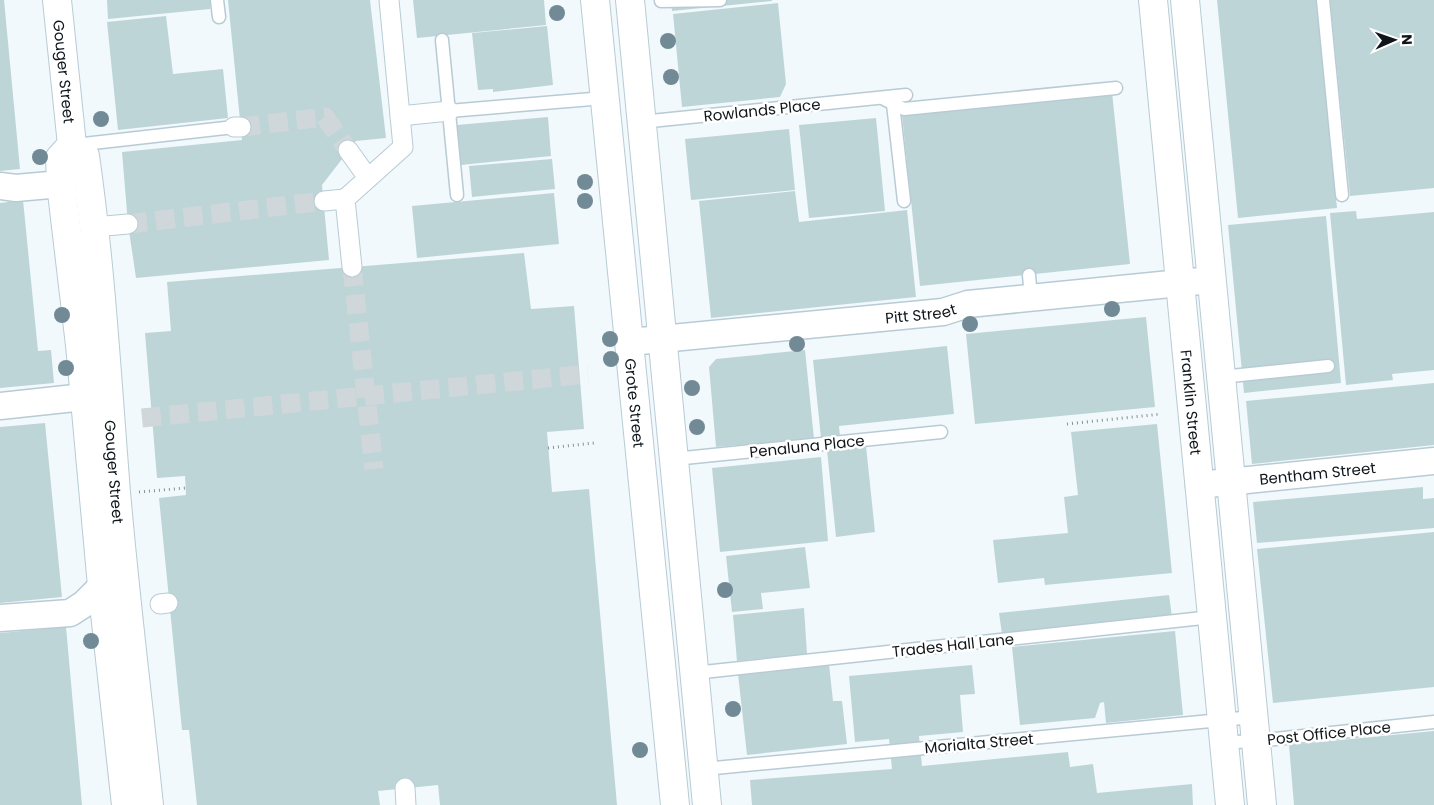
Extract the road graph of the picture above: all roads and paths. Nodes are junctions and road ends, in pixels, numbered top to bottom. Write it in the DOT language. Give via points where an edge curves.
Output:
graph roads {
  1 [pos="57,0"];
  2 [pos="217,0"];
  3 [pos="389,0"];
  4 [pos="595,0"];
  5 [pos="630,0"];
  6 [pos="720,0"];
  7 [pos="1153,0"];
  8 [pos="1185,0"];
  9 [pos="1323,0"];
  10 [pos="661,1"];
  11 [pos="219,17"];
  12 [pos="442,40"];
  13 [pos="1116,88"];
  14 [pos="906,95"];
  15 [pos="604,98"];
  16 [pos="888,101"];
  17 [pos="450,111"];
  18 [pos="400,116"];
  19 [pos="641,122"];
  20 [pos="237,127"];
  21 [pos="72,145"];
  22 [pos="348,150"];
  23 [pos="368,178"];
  24 [pos="61,184"];
  25 [pos="0,186"];
  26 [pos="457,195"];
  27 [pos="1342,195"];
  28 [pos="345,199"];
  29 [pos="324,201"];
  30 [pos="904,201"];
  31 [pos="128,224"];
  32 [pos="94,227"];
  33 [pos="352,267"];
  34 [pos="1211,280"];
  35 [pos="1180,284"];
  36 [pos="662,339"];
  37 [pos="630,342"];
  38 [pos="1328,366"];
  39 [pos="1221,377"];
  40 [pos="84,398"];
  41 [pos="0,406"];
  42 [pos="1161,414"];
  43 [pos="1067,424"];
  44 [pos="940,432"];
  45 [pos="594,444"];
  46 [pos="548,448"];
  47 [pos="674,459"];
  48 [pos="1434,461"];
  49 [pos="1231,482"];
  50 [pos="1200,485"];
  51 [pos="186,488"];
  52 [pos="116,495"];
  53 [pos="102,586"];
  54 [pos="1212,617"];
  55 [pos="0,618"];
  56 [pos="694,672"];
  57 [pos="1434,722"];
  58 [pos="1254,728"];
  59 [pos="1223,732"];
  60 [pos="704,768"];
  61 [pos="126,805"];
  62 [pos="149,805"];
  63 [pos="675,805"];
  64 [pos="707,805"];
  65 [pos="1230,805"];
  66 [pos="1262,805"];
  1 -- 21 [label="street, Gouger Street"];
  2 -- 11 [label="lane"];
  3 -- 18 [label="street"];
  4 -- 15 [label="street, Grote Street"];
  5 -- 19 [label="street"];
  6 -- 10 [label="lane"];
  7 -- 35 [label="street, Franklin Street"];
  8 -- 34 [label="street"];
  9 -- 27 [label="lane"];
  12 -- 17 [label="lane"];
  13 -- 16 [label="lane" via="904,109"];
  14 -- 16 [label="lane"];
  15 -- 17 [label="lane"];
  15 -- 37 [label="street, Grote Street"];
  16 -- 19 [label="lane, Rowlands Place"];
  16 -- 30 [label="lane"];
  17 -- 18 [label="street"];
  17 -- 26 [label="lane"];
  18 -- 23 [label="street" via="403,147"];
  19 -- 36 [label="street"];
  20 -- 21 [label="lane"];
  21 -- 24 [label="street, Gouger Street" via="60,158"];
  21 -- 32 [label="street, Gouger Street" via="85,156"];
  22 -- 23 [label="street"];
  23 -- 28 [label="street"];
  24 -- 25 [label="street" via="16,188"];
  24 -- 40 [label="street, Gouger Street"];
  28 -- 29 [label="street"];
  28 -- 33 [label="street"];
  31 -- 32 [label="street"];
  32 -- 52 [label="street, Gouger Street"];
  34 -- 35 [label="street, Pitt Street"];
  34 -- 39 [label="street"];
  35 -- 36 [label="street, Pitt Street" via="1030,286 943,312"];
  35 -- 50 [label="street, Franklin Street"];
  36 -- 37 [label="street, Pitt Street"];
  36 -- 47 [label="street"];
  37 -- 63 [label="street, Grote Street"];
  38 -- 39 [label="lane"];
  39 -- 49 [label="street"];
  40 -- 41 [label="street"];
  40 -- 53 [label="street, Gouger Street"];
  42 -- 43 [label="path"];
  44 -- 47 [label="lane, Penaluna Place"];
  45 -- 46 [label="path"];
  47 -- 56 [label="street"];
  48 -- 49 [label="street, Bentham Street"];
  49 -- 50 [label="street, Bentham Street"];
  49 -- 58 [label="street"];
  50 -- 54 [label="street, Franklin Street"];
  51 -- 52 [label="path"];
  52 -- 62 [label="street, Gouger Street"];
  53 -- 55 [label="street" via="70,613"];
  53 -- 61 [label="street, Gouger Street"];
  54 -- 56 [label="lane, Trades Hall Lane"];
  54 -- 59 [label="street, Franklin Street"];
  56 -- 60 [label="street"];
  57 -- 58 [label="lane, Post Office Place"];
  58 -- 59 [label="lane, Morialta Street"];
  58 -- 59 [label="lane, Post Office Place"];
  58 -- 66 [label="street"];
  59 -- 60 [label="lane, Morialta Street"];
  59 -- 65 [label="street, Franklin Street"];
  60 -- 64 [label="street"];
}
